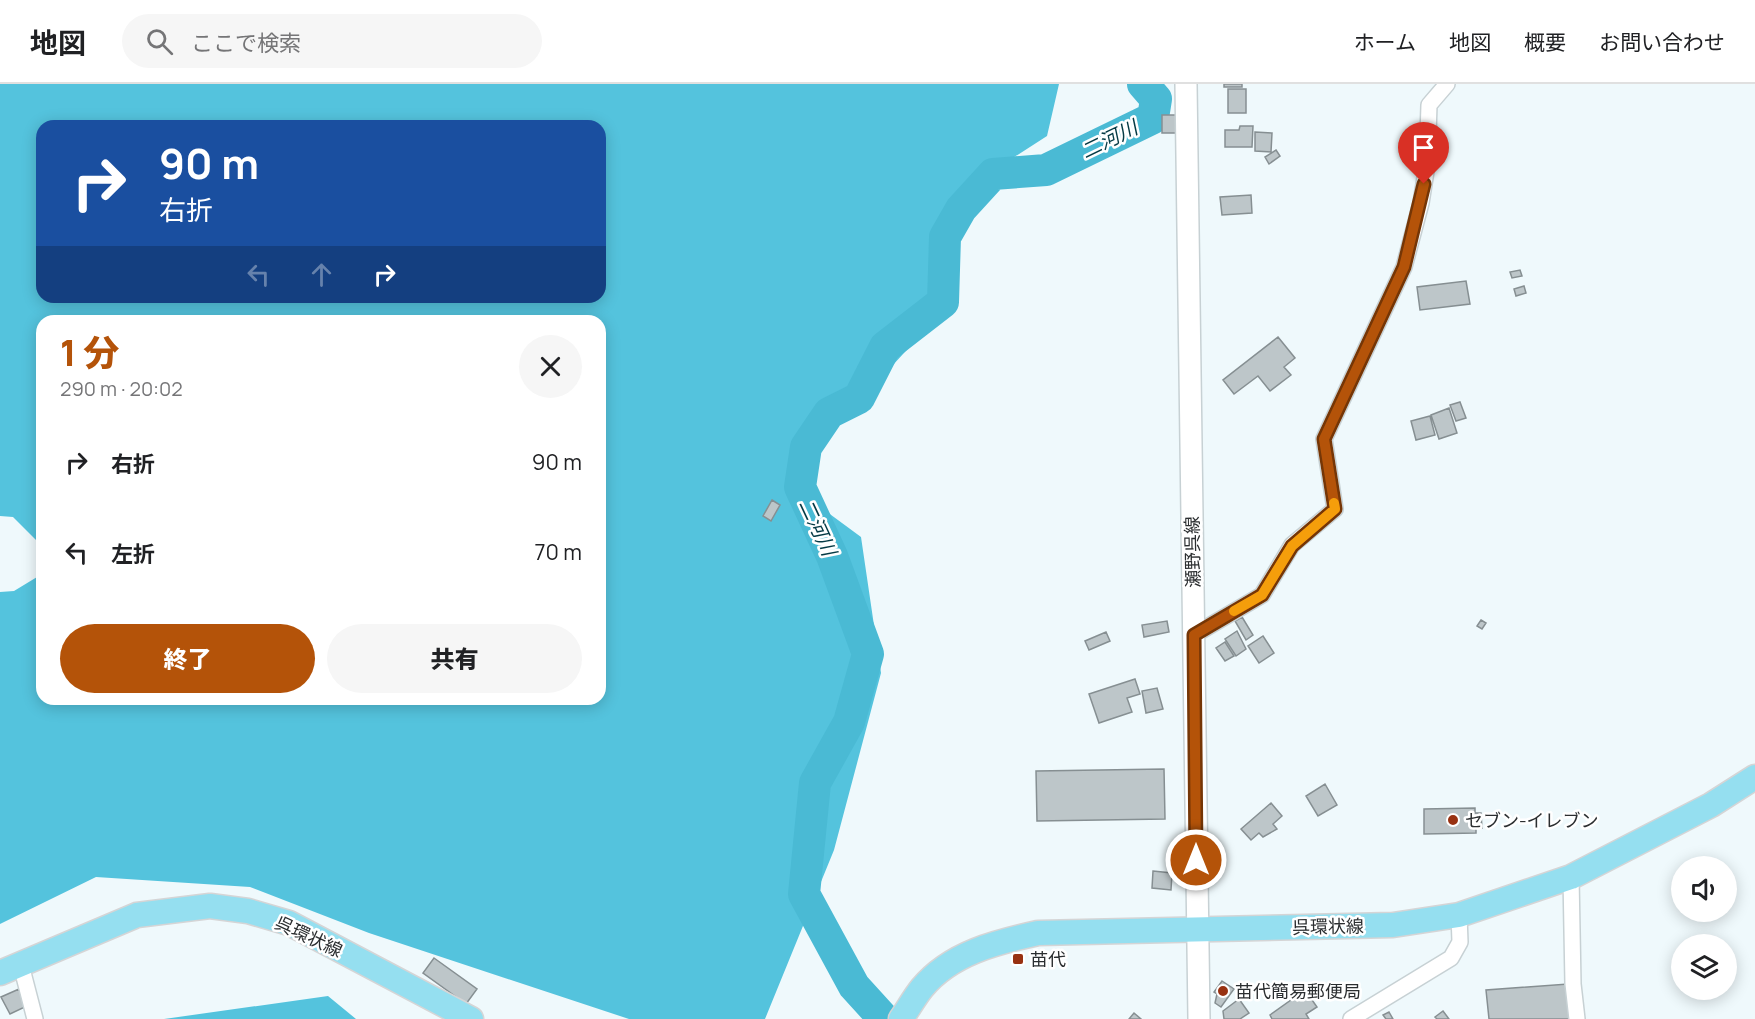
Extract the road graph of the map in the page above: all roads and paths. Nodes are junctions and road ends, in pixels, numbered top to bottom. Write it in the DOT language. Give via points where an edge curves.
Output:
graph roads {
  1 [pos="1186,84"];
  2 [pos="1447,84"];
  3 [pos="1194,635"];
  4 [pos="1755,777"];
  5 [pos="1571,877"];
  6 [pos="1459,915"];
  7 [pos="1197,928"];
  8 [pos="11,969"];
  9 [pos="902,1018"];
  10 [pos="35,1019"];
  11 [pos="471,1019"];
  12 [pos="1199,1019"];
  13 [pos="1351,1019"];
  14 [pos="1577,1019"];
  1 -- 3 [label="main road, 瀬野呉線"];
  2 -- 3 [label="street" via="1430,105 1427,165 1404,267 1324,439 1335,509 1292,546 1262,595"];
  3 -- 7 [label="main road, 瀬野呉線"];
  4 -- 5 [label="main road, 呉環状線" via="1711,805"];
  5 -- 6 [label="main road, 呉環状線"];
  5 -- 14 [label="street"];
  6 -- 7 [label="main road, 呉環状線" via="1393,925"];
  6 -- 13 [label="street" via="1460,942 1451,958"];
  7 -- 9 [label="main road, 呉環状線" via="1038,933 991,944 946,968 923,987"];
  7 -- 12 [label="main road, 瀬野呉線"];
  8 -- 10 [label="street"];
  8 -- 11 [label="main road, 呉環状線" via="137,915 210,906 248,911 290,923"];
}
